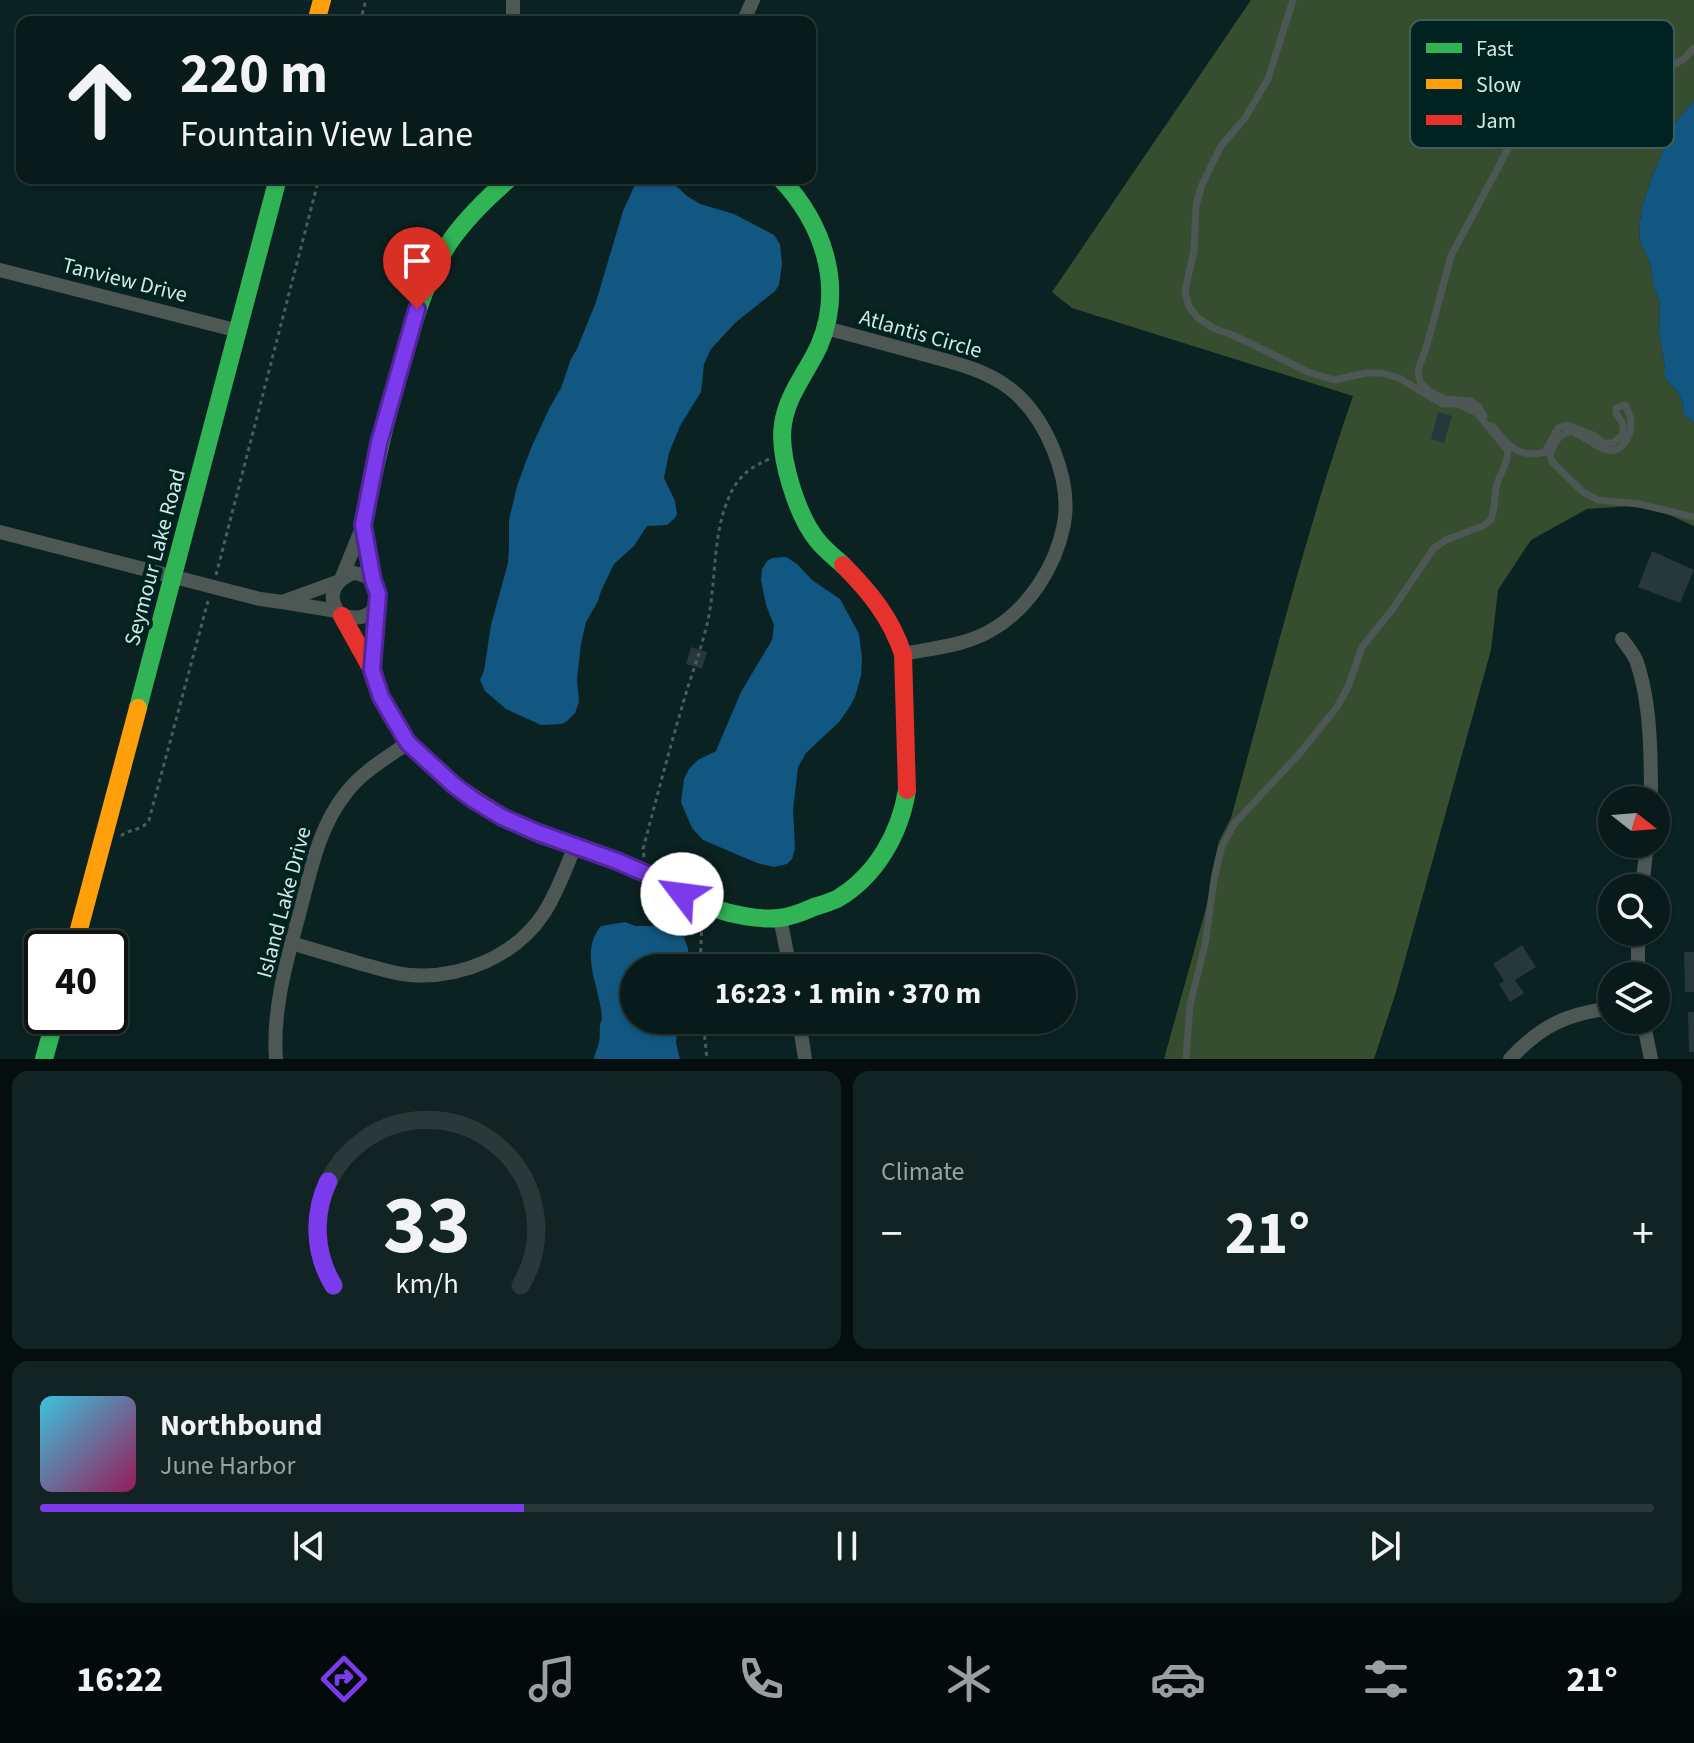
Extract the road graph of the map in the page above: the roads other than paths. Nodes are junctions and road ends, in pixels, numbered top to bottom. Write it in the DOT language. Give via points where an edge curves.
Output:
graph roads {
  1 [pos="1293,0"];
  2 [pos="1694,48"];
  3 [pos="1674,65"];
  4 [pos="1509,148"];
  5 [pos="276,184"];
  6 [pos="502,184"];
  7 [pos="786,184"];
  8 [pos="0,270"];
  9 [pos="825,328"];
  10 [pos="239,331"];
  11 [pos="1694,517"];
  12 [pos="363,525"];
  13 [pos="0,532"];
  14 [pos="174,577"];
  15 [pos="340,580"];
  16 [pos="373,580"];
  17 [pos="282,602"];
  18 [pos="377,603"];
  19 [pos="340,614"];
  20 [pos="1622,639"];
  21 [pos="903,654"];
  22 [pos="372,670"];
  23 [pos="408,743"];
  24 [pos="1651,786"];
  25 [pos="575,846"];
  26 [pos="780,918"];
  27 [pos="79,930"];
  28 [pos="291,943"];
  29 [pos="787,954"];
  30 [pos="1598,1010"];
  31 [pos="51,1034"];
  32 [pos="801,1034"];
  33 [pos="1646,1034"];
  34 [pos="44,1059"];
  35 [pos="276,1059"];
  36 [pos="805,1059"];
  37 [pos="1186,1059"];
  38 [pos="1510,1059"];
  39 [pos="1651,1059"];
  1 -- 37 [label="lane" via="1268,79 1221,146 1201,187 1185,291 1189,307 1213,328 1308,372 1334,380 1381,373 1442,404 1459,404 1477,413 1508,451 1508,462 1496,485 1491,520 1434,548 1362,647 1337,707 1234,824 1214,880 1190,1005"];
  2 -- 3 [label="lane"];
  4 -- 11 [label="lane" via="1451,256 1418,370 1420,382 1445,399 1478,406 1521,454 1545,452 1558,428 1567,425 1613,443 1623,435 1616,408 1625,405 1632,426 1618,449 1610,451 1571,431 1554,445 1553,463 1598,500"];
  5 -- 10 [label="street, Seymour Lake Road"];
  6 -- 12 [label="street" via="456,233 417,309 379,443"];
  7 -- 9 [label="street" via="812,220 830,274"];
  8 -- 10 [label="street, Tanview Drive"];
  9 -- 21 [label="street" via="789,403 781,433 784,455 797,502 815,539 872,593 889,617"];
  9 -- 21 [label="street, Atlantis Circle" via="956,363 1010,388 1046,432 1059,464 1064,522 1043,581 992,630 974,639"];
  10 -- 14 [label="street, Seymour Lake Road"];
  12 -- 15 [label="street"];
  12 -- 16 [label="street"];
  13 -- 14 [label="street"];
  14 -- 17 [label="street"];
  14 -- 27 [label="street, Seymour Lake Road"];
  15 -- 16 [label="street" via="362,573"];
  15 -- 17 [label="street"];
  15 -- 19 [label="street" via="333,591"];
  16 -- 18 [label="street"];
  17 -- 19 [label="street"];
  18 -- 19 [label="street" via="366,616"];
  18 -- 22 [label="street"];
  19 -- 22 [label="street"];
  20 -- 24 [label="street" via="1635,659 1642,687"];
  21 -- 26 [label="street" via="908,787 893,839 877,862 836,899"];
  22 -- 23 [label="street"];
  23 -- 25 [label="street" via="474,800"];
  23 -- 28 [label="street, Island Lake Drive" via="369,770 332,815 313,860"];
  25 -- 26 [label="street" via="642,872 707,906"];
  25 -- 28 [label="street" via="544,914 524,938 480,964 410,975"];
  26 -- 29 [label="street"];
  28 -- 35 [label="street, Island Lake Drive"];
  30 -- 38 [label="street" via="1552,1024"];
  31 -- 34 [label="street"];
  32 -- 36 [label="street"];
  33 -- 39 [label="street"];
}
